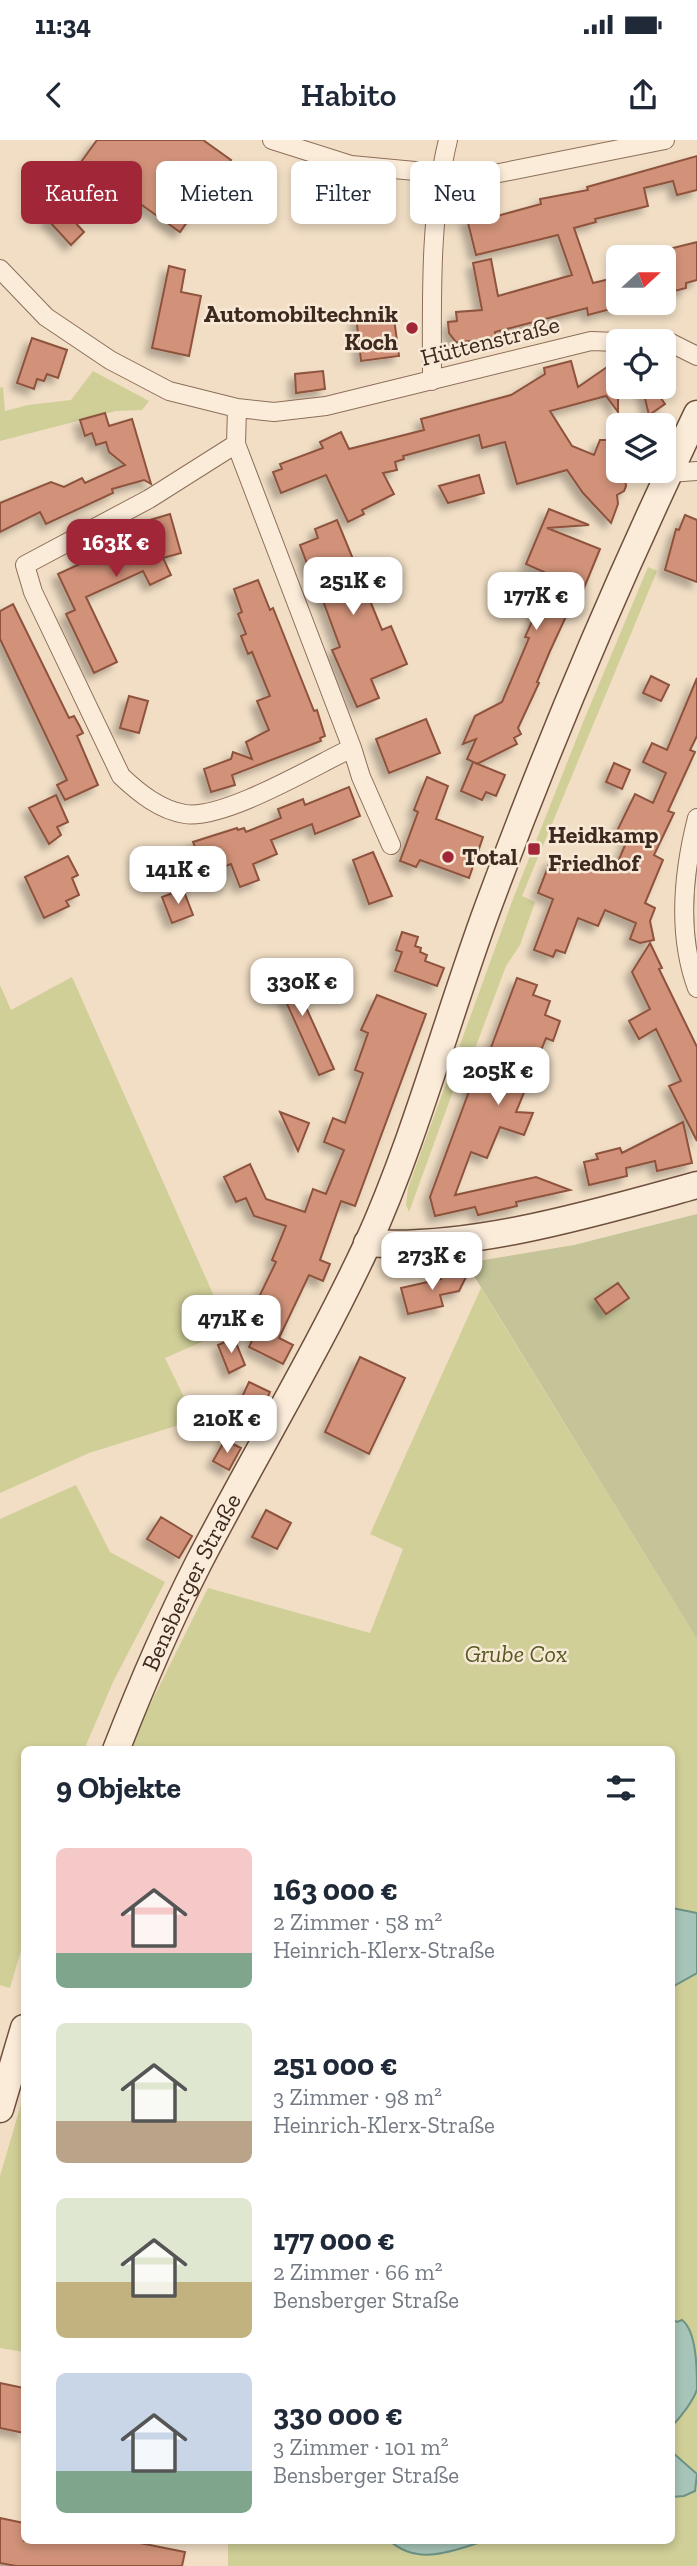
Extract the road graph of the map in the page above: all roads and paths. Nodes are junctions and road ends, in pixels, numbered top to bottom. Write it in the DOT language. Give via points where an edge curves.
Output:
graph roads {
  1 [pos="272,140"];
  2 [pos="448,140"];
  3 [pos="665,140"];
  4 [pos="443,161"];
  5 [pos="410,172"];
  6 [pos="500,173"];
  7 [pos="436,224"];
  8 [pos="0,269"];
  9 [pos="606,342"];
  10 [pos="676,346"];
  11 [pos="697,356"];
  12 [pos="432,381"];
  13 [pos="237,408"];
  14 [pos="694,432"];
  15 [pos="236,444"];
  16 [pos="676,462"];
  17 [pos="697,471"];
  18 [pos="676,472"];
  19 [pos="664,483"];
  20 [pos="352,748"];
  21 [pos="697,818"];
  22 [pos="391,845"];
  23 [pos="697,988"];
  24 [pos="697,1185"];
  25 [pos="367,1243"];
  26 [pos="118,1746"];
  27 [pos="21,2038"];
  28 [pos="0,2109"];
  1 -- 5 [label="street" via="351,165"];
  2 -- 4 [label="street"];
  3 -- 6 [label="street"];
  7 -- 12 [label="street"];
  8 -- 13 [label="street, Hüttenstraße" via="46,317 110,360 169,391"];
  9 -- 12 [label="street, Hüttenstraße" via="591,341"];
  10 -- 11 [label="street"];
  12 -- 13 [label="street, Hüttenstraße" via="326,406 274,412"];
  13 -- 15 [label="street"];
  14 -- 16 [label="main road, Bensberger Straße"];
  15 -- 20 [label="street"];
  15 -- 20 [label="street" via="149,499 25,565 33,593 121,776 139,794 162,806 185,814 211,813"];
  17 -- 18 [label="street"];
  19 -- 25 [label="main road, Bensberger Straße" via="551,745"];
  20 -- 22 [label="street"];
  21 -- 23 [label="street" via="687,856 684,914 690,969"];
  24 -- 25 [label="main road" via="493,1234 398,1245"];
  25 -- 26 [label="main road, Bensberger Straße" via="199,1563"];
  27 -- 28 [label="main road"];
}
